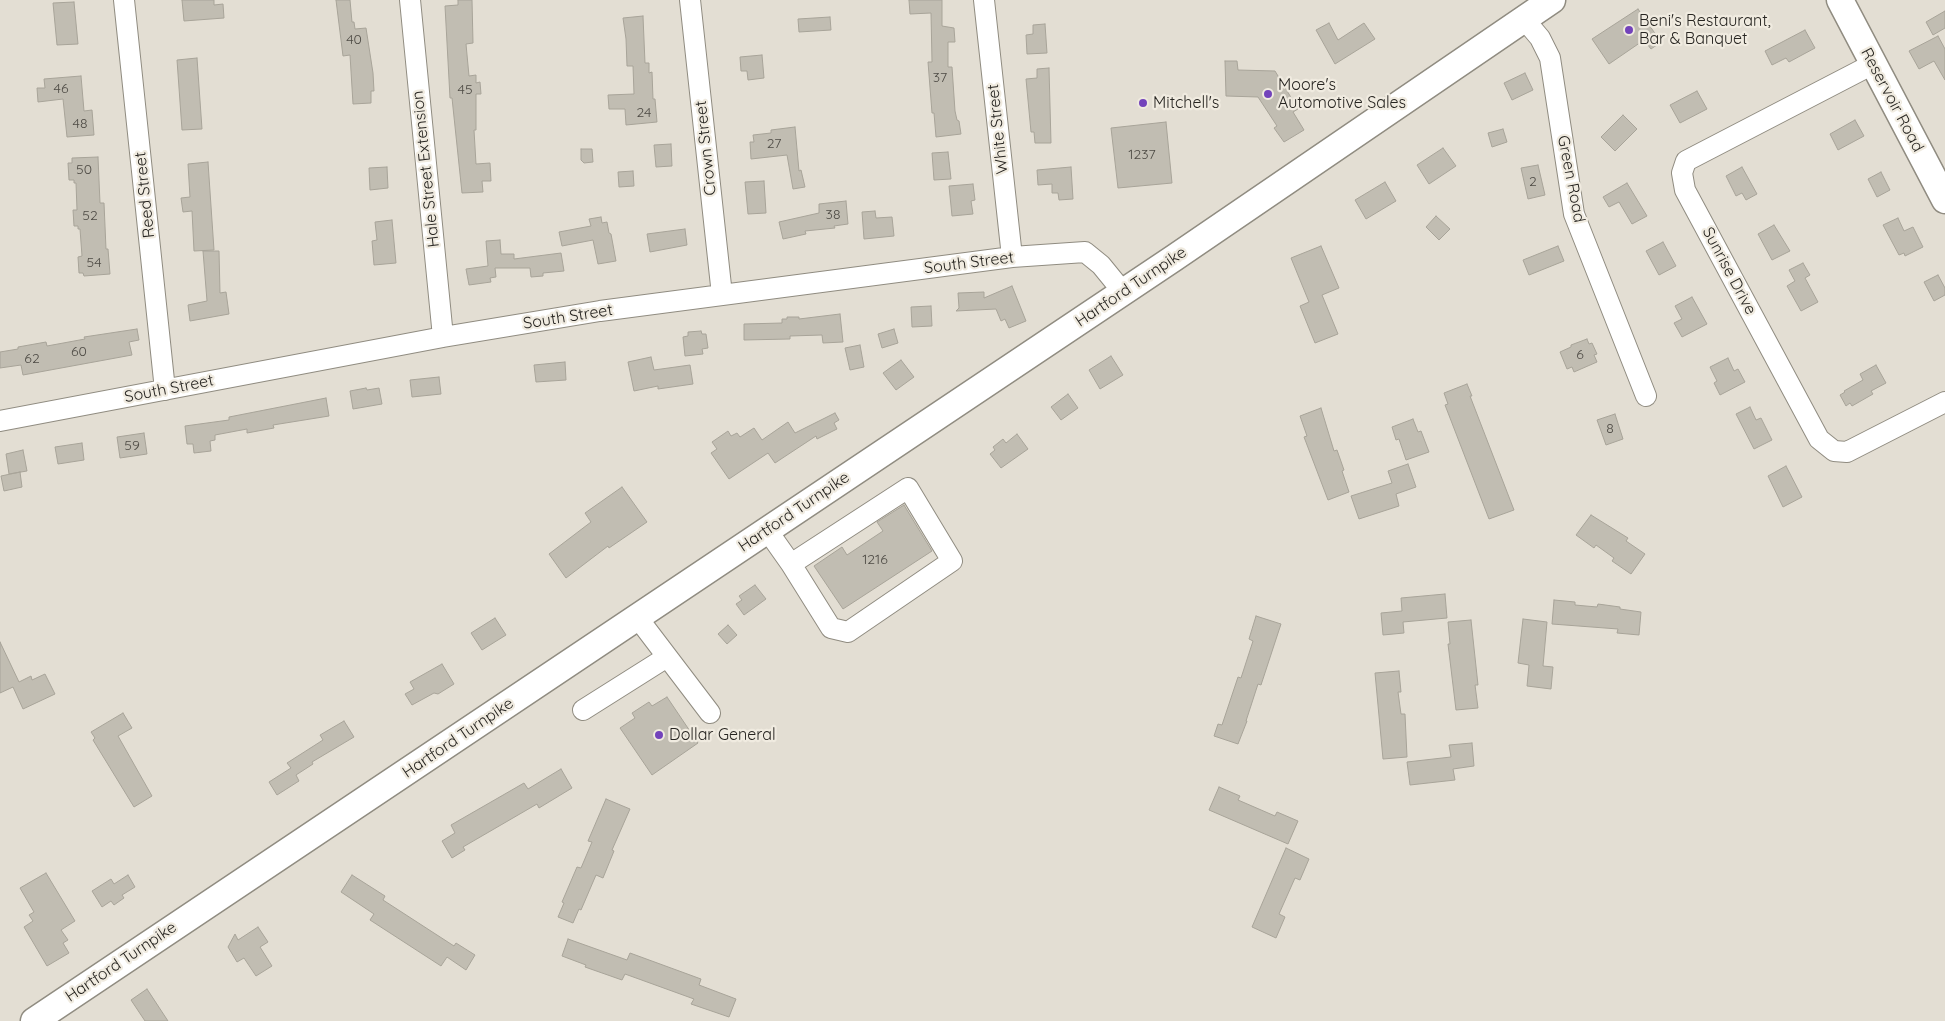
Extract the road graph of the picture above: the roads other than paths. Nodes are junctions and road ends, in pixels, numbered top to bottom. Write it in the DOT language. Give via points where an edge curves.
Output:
graph roads {
  1 [pos="124,0"];
  2 [pos="410,0"];
  3 [pos="690,0"];
  4 [pos="984,0"];
  5 [pos="1552,0"];
  6 [pos="1840,0"];
  7 [pos="1524,19"];
  8 [pos="1873,64"];
  9 [pos="1945,200"];
  10 [pos="1012,257"];
  11 [pos="1123,292"];
  12 [pos="722,296"];
  13 [pos="443,337"];
  14 [pos="165,390"];
  15 [pos="1646,396"];
  16 [pos="1945,402"];
  17 [pos="0,421"];
  18 [pos="767,530"];
  19 [pos="791,564"];
  20 [pos="637,617"];
  21 [pos="667,657"];
  22 [pos="583,710"];
  23 [pos="710,713"];
  24 [pos="34,1021"];
  1 -- 14 [label="street, Reed Street"];
  2 -- 13 [label="street, Hale Street Extension"];
  3 -- 12 [label="street, Crown Street"];
  4 -- 10 [label="street, White Street"];
  5 -- 7 [label="main road, Hartford Turnpike"];
  6 -- 8 [label="main road, Reservoir Road"];
  7 -- 11 [label="main road, Hartford Turnpike"];
  7 -- 15 [label="street, Green Road" via="1540,38 1550,58 1574,214"];
  8 -- 9 [label="main road, Reservoir Road"];
  8 -- 16 [label="street, Sunrise Drive" via="1686,161 1682,173 1685,190 1819,439 1826,445 1834,451 1847,452"];
  10 -- 11 [label="street, South Street" via="1085,252 1102,265"];
  10 -- 12 [label="street, South Street"];
  11 -- 18 [label="main road, Hartford Turnpike"];
  12 -- 13 [label="street, South Street" via="600,311"];
  13 -- 14 [label="street, South Street"];
  14 -- 17 [label="street, South Street"];
  18 -- 19 [label="street"];
  18 -- 20 [label="main road, Hartford Turnpike"];
  19 -- 19 [label="street" via="831,628 848,632 952,561 908,488"];
  20 -- 21 [label="street"];
  20 -- 24 [label="main road, Hartford Turnpike"];
  21 -- 22 [label="street"];
  21 -- 23 [label="street"];
}
